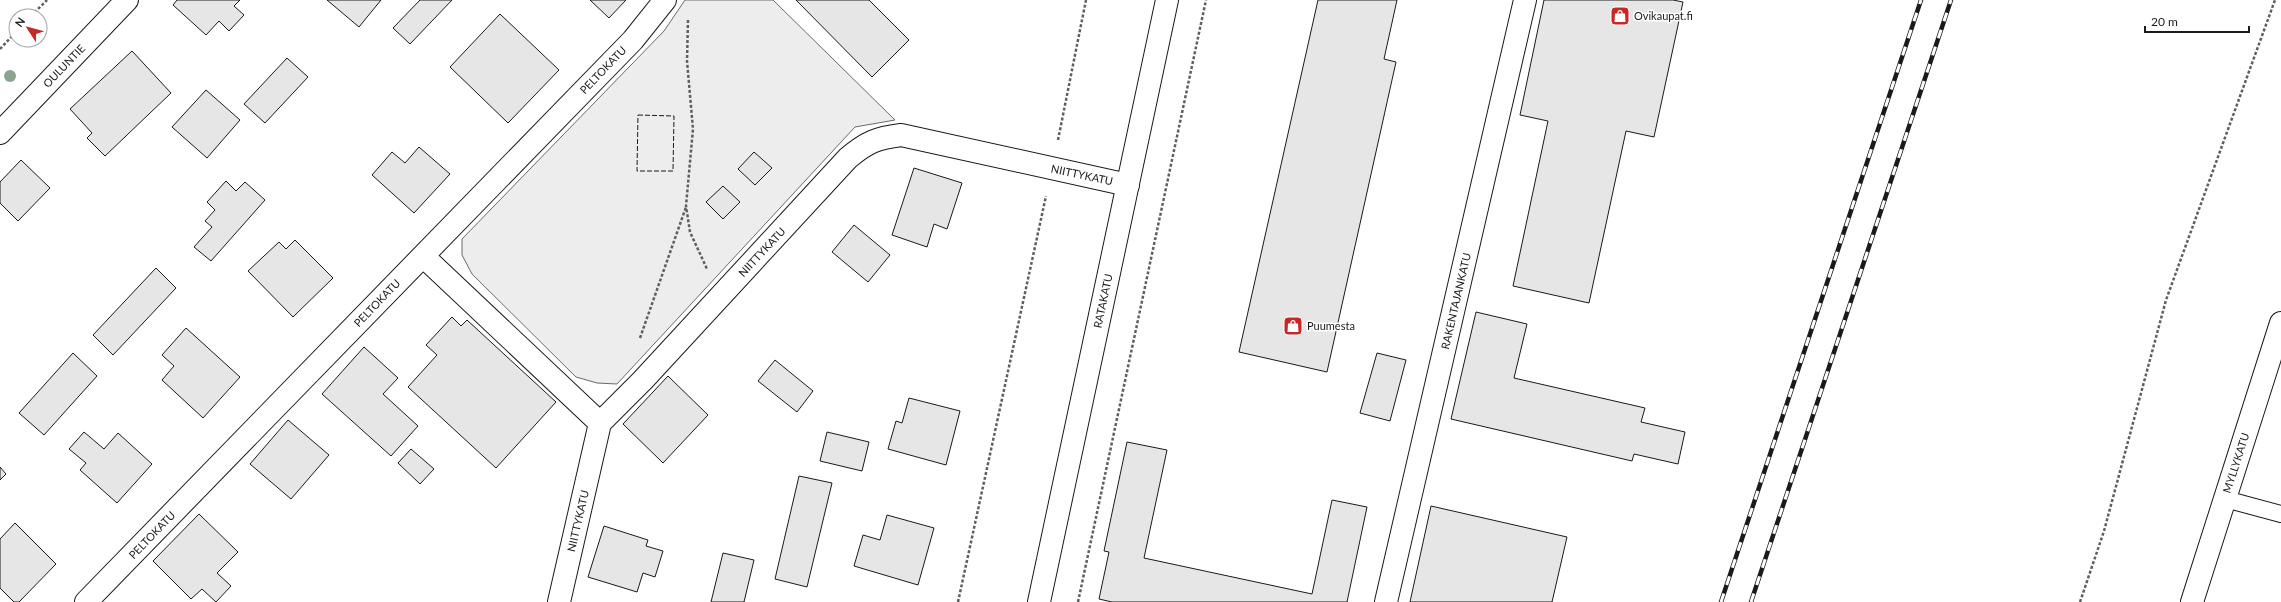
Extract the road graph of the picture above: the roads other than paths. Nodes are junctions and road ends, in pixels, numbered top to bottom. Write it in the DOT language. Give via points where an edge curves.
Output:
graph roads {
  1 [pos="127,0"];
  2 [pos="665,0"];
  3 [pos="1167,0"];
  4 [pos="1525,0"];
  5 [pos="0,133"];
  6 [pos="1128,185"];
  7 [pos="423,256"];
  8 [pos="2281,324"];
  9 [pos="600,424"];
  10 [pos="2225,499"];
  11 [pos="2281,514"];
  12 [pos="86,602"];
  13 [pos="559,602"];
  14 [pos="1039,602"];
  15 [pos="1386,602"];
  16 [pos="2192,602"];
  1 -- 5 [label="street, OULUNTIE"];
  2 -- 7 [label="street, PELTOKATU" via="633,40"];
  3 -- 6 [label="street, RATAKATU"];
  4 -- 15 [label="street, RAKENTAJANKATU"];
  6 -- 9 [label="street, NIITTYKATU" via="901,135 880,138 863,145"];
  6 -- 14 [label="street, RATAKATU"];
  7 -- 9 [label="street"];
  7 -- 12 [label="street, PELTOKATU"];
  8 -- 10 [label="street, MYLLYKATU"];
  9 -- 13 [label="street, NIITTYKATU"];
  10 -- 11 [label="lane"];
  10 -- 16 [label="street, MYLLYKATU"];
}
